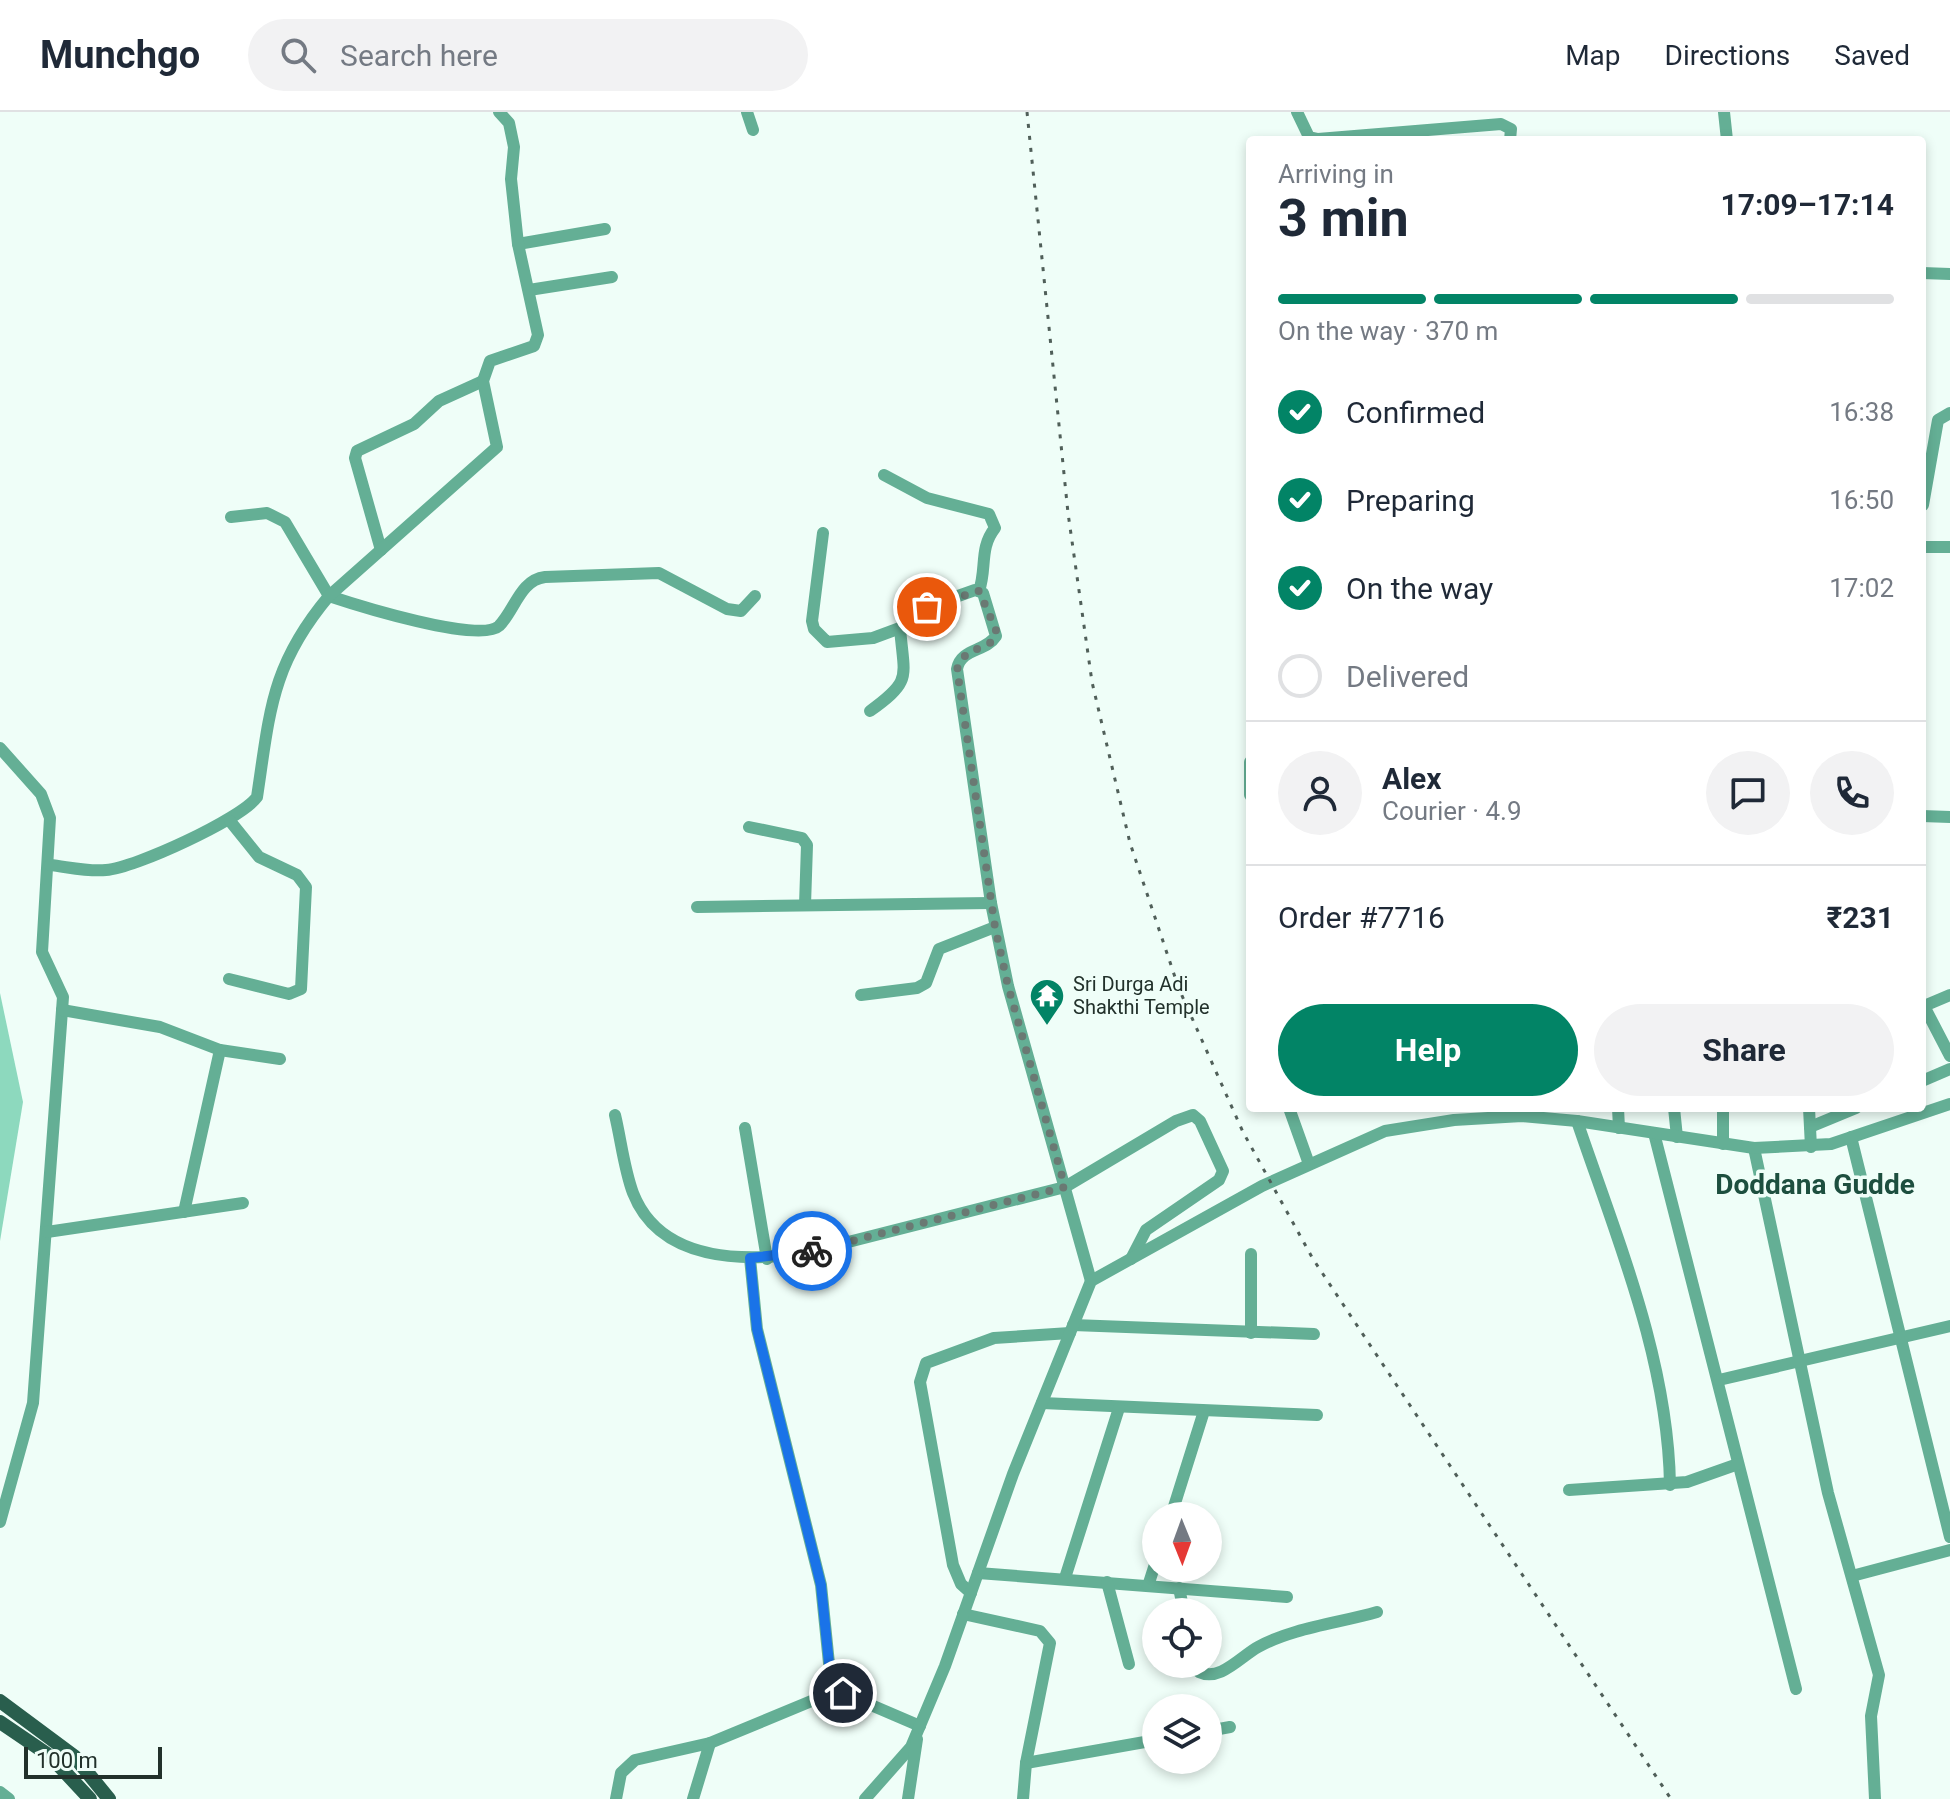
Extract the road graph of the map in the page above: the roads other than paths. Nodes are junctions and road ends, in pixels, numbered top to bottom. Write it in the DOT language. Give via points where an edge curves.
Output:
graph roads {
  1 [pos="499,112"];
  2 [pos="747,112"];
  3 [pos="1297,112"];
  4 [pos="1724,112"];
  5 [pos="753,130"];
  6 [pos="1309,136"];
  7 [pos="1355,136"];
  8 [pos="1510,136"];
  9 [pos="1727,136"];
  10 [pos="605,229"];
  11 [pos="518,244"];
  12 [pos="1926,273"];
  13 [pos="1950,274"];
  14 [pos="612,277"];
  15 [pos="529,290"];
  16 [pos="483,381"];
  17 [pos="1950,413"];
  18 [pos="884,475"];
  19 [pos="1926,488"];
  20 [pos="231,517"];
  21 [pos="823,533"];
  22 [pos="1926,547"];
  23 [pos="1950,547"];
  24 [pos="381,550"];
  25 [pos="979,591"];
  26 [pos="329,596"];
  27 [pos="755,596"];
  28 [pos="900,628"];
  29 [pos="870,711"];
  30 [pos="0,748"];
  31 [pos="5,760"];
  32 [pos="1926,816"];
  33 [pos="1950,817"];
  34 [pos="230,821"];
  35 [pos="749,827"];
  36 [pos="50,865"];
  37 [pos="991,903"];
  38 [pos="805,905"];
  39 [pos="697,907"];
  40 [pos="995,927"];
  41 [pos="229,979"];
  42 [pos="861,995"];
  43 [pos="1950,995"];
  44 [pos="1926,1005"];
  45 [pos="62,1010"];
  46 [pos="1926,1012"];
  47 [pos="220,1050"];
  48 [pos="1950,1056"];
  49 [pos="280,1059"];
  50 [pos="1950,1069"];
  51 [pos="1926,1079"];
  52 [pos="1950,1104"];
  53 [pos="1290,1112"];
  54 [pos="1618,1112"];
  55 [pos="1674,1112"];
  56 [pos="1723,1112"];
  57 [pos="1809,1112"];
  58 [pos="1846,1112"];
  59 [pos="1509,1113"];
  60 [pos="615,1115"];
  61 [pos="1577,1121"];
  62 [pos="1810,1127"];
  63 [pos="745,1128"];
  64 [pos="1619,1128"];
  65 [pos="1654,1133"];
  66 [pos="1677,1137"];
  67 [pos="1851,1137"];
  68 [pos="1723,1144"];
  69 [pos="1811,1147"];
  70 [pos="1754,1148"];
  71 [pos="1309,1164"];
  72 [pos="1065,1187"];
  73 [pos="243,1203"];
  74 [pos="184,1212"];
  75 [pos="47,1232"];
  76 [pos="1251,1254"];
  77 [pos="750,1258"];
  78 [pos="767,1259"];
  79 [pos="1131,1259"];
  80 [pos="1091,1281"];
  81 [pos="1950,1326"];
  82 [pos="1072,1329"];
  83 [pos="1251,1333"];
  84 [pos="1314,1334"];
  85 [pos="1903,1338"];
  86 [pos="1798,1362"];
  87 [pos="1719,1380"];
  88 [pos="1042,1403"];
  89 [pos="1119,1408"];
  90 [pos="1204,1411"];
  91 [pos="1317,1415"];
  92 [pos="1738,1464"];
  93 [pos="1670,1485"];
  94 [pos="1569,1490"];
  95 [pos="1175,1502"];
  96 [pos="0,1522"];
  97 [pos="1950,1537"];
  98 [pos="1950,1550"];
  99 [pos="978,1573"];
  100 [pos="1852,1576"];
  101 [pos="1065,1578"];
  102 [pos="1107,1582"];
  103 [pos="1149,1582"];
  104 [pos="1148,1586"];
  105 [pos="1179,1588"];
  106 [pos="971,1593"];
  107 [pos="1287,1597"];
  108 [pos="1181,1598"];
  109 [pos="1377,1612"];
  110 [pos="963,1614"];
  111 [pos="1129,1664"];
  112 [pos="1222,1671"];
  113 [pos="1796,1689"];
  114 [pos="838,1690"];
  115 [pos="0,1701"];
  116 [pos="0,1722"];
  117 [pos="1230,1727"];
  118 [pos="1222,1728"];
  119 [pos="918,1730"];
  120 [pos="1142,1742"];
  121 [pos="710,1743"];
  122 [pos="1026,1763"];
  123 [pos="0,1792"];
  124 [pos="9,1799"];
  125 [pos="90,1799"];
  126 [pos="109,1799"];
  127 [pos="616,1799"];
  128 [pos="693,1799"];
  129 [pos="865,1799"];
  130 [pos="908,1799"];
  131 [pos="1023,1799"];
  132 [pos="1875,1799"];
  1 -- 11 [label="street" via="509,123 514,147 511,179"];
  2 -- 5 [label="street"];
  3 -- 6 [label="street"];
  4 -- 9 [label="street"];
  7 -- 8 [label="street" via="1501,124 1511,129"];
  10 -- 11 [label="street"];
  11 -- 15 [label="street"];
  12 -- 13 [label="street"];
  14 -- 15 [label="street"];
  15 -- 16 [label="street" via="538,335 534,346 490,361"];
  16 -- 24 [label="street" via="497,447"];
  16 -- 24 [label="street" via="439,401 414,424 357,451"];
  17 -- 19 [label="street" via="1938,420"];
  18 -- 25 [label="street" via="927,498 989,514 995,528 983,547"];
  20 -- 26 [label="street" via="267,513 285,522"];
  21 -- 28 [label="street" via="812,621 821,639 873,638"];
  22 -- 23 [label="street"];
  24 -- 26 [label="street"];
  25 -- 28 [label="street" via="927,607"];
  25 -- 37 [label="street" via="996,636 966,654 957,669"];
  26 -- 27 [label="street" via="482,632 499,626 530,583 545,577 659,573 727,609 741,611"];
  26 -- 34 [label="street" via="289,651 271,702 257,797"];
  28 -- 29 [label="street" via="904,681"];
  30 -- 31 [label="street"];
  31 -- 36 [label="street" via="41,794 50,818"];
  32 -- 33 [label="street"];
  34 -- 36 [label="street" via="107,870"];
  34 -- 41 [label="street" via="259,857 297,875 306,887 301,989 289,994"];
  35 -- 38 [label="street" via="802,838 807,845"];
  36 -- 45 [label="street" via="42,952 63,997"];
  37 -- 38 [label="street"];
  37 -- 40 [label="street"];
  38 -- 39 [label="street"];
  40 -- 42 [label="street" via="939,949 926,983 917,988"];
  40 -- 72 [label="street"];
  43 -- 44 [label="street"];
  45 -- 47 [label="street" via="160,1027"];
  45 -- 75 [label="street"];
  46 -- 48 [label="street"];
  47 -- 49 [label="street"];
  47 -- 74 [label="street"];
  50 -- 51 [label="street"];
  52 -- 67 [label="street"];
  53 -- 71 [label="street"];
  54 -- 64 [label="street"];
  55 -- 66 [label="street"];
  56 -- 68 [label="street"];
  57 -- 62 [label="street"];
  58 -- 62 [label="street"];
  59 -- 61 [label="street"];
  59 -- 71 [label="street" via="1385,1131"];
  60 -- 77 [label="street" via="633,1193 659,1229 686,1248"];
  61 -- 64 [label="street"];
  61 -- 93 [label="street" via="1635,1291 1668,1419"];
  62 -- 69 [label="street"];
  63 -- 78 [label="street"];
  64 -- 65 [label="street"];
  65 -- 66 [label="street"];
  65 -- 87 [label="street"];
  66 -- 68 [label="street"];
  67 -- 69 [label="street"];
  67 -- 85 [label="street"];
  68 -- 70 [label="street"];
  69 -- 70 [label="street"];
  70 -- 86 [label="street"];
  71 -- 79 [label="street"];
  72 -- 78 [label="street"];
  72 -- 79 [label="street" via="1186,1116 1200,1121 1223,1171 1219,1180 1146,1230"];
  72 -- 80 [label="street"];
  73 -- 74 [label="street"];
  74 -- 75 [label="street"];
  75 -- 96 [label="street" via="33,1403"];
  76 -- 83 [label="street"];
  77 -- 78 [label="street"];
  77 -- 114 [label="street" via="757,1329 821,1585 831,1683"];
  79 -- 80 [label="street"];
  80 -- 82 [label="street"];
  81 -- 85 [label="street"];
  82 -- 83 [label="street"];
  82 -- 88 [label="street"];
  82 -- 106 [label="street" via="994,1338 926,1363 921,1372 953,1565"];
  83 -- 84 [label="street"];
  85 -- 86 [label="street"];
  85 -- 97 [label="street"];
  86 -- 87 [label="street"];
  86 -- 100 [label="street"];
  87 -- 92 [label="street"];
  88 -- 89 [label="street"];
  88 -- 99 [label="street"];
  89 -- 90 [label="street"];
  89 -- 101 [label="street"];
  90 -- 91 [label="street"];
  90 -- 95 [label="street"];
  92 -- 93 [label="street"];
  92 -- 113 [label="street"];
  93 -- 94 [label="street"];
  98 -- 100 [label="street"];
  99 -- 101 [label="street"];
  99 -- 106 [label="street"];
  100 -- 132 [label="street" via="1879,1675 1871,1716"];
  101 -- 102 [label="street"];
  102 -- 104 [label="street"];
  102 -- 111 [label="street"];
  103 -- 104 [label="street"];
  104 -- 105 [label="street"];
  105 -- 107 [label="street"];
  105 -- 108 [label="street"];
  106 -- 110 [label="street"];
  109 -- 112 [label="street" via="1271,1640"];
  110 -- 119 [label="street"];
  110 -- 122 [label="street" via="1040,1631 1050,1643"];
  114 -- 119 [label="street"];
  114 -- 121 [label="street"];
  115 -- 126 [label="main road" via="74,1756"];
  116 -- 125 [label="main road" via="50,1756"];
  117 -- 118 [label="street"];
  119 -- 129 [label="street" via="911,1747"];
  119 -- 130 [label="street"];
  120 -- 122 [label="street"];
  121 -- 127 [label="street" via="635,1760 621,1773"];
  121 -- 128 [label="street"];
  122 -- 131 [label="street"];
  123 -- 124 [label="street"];
}
